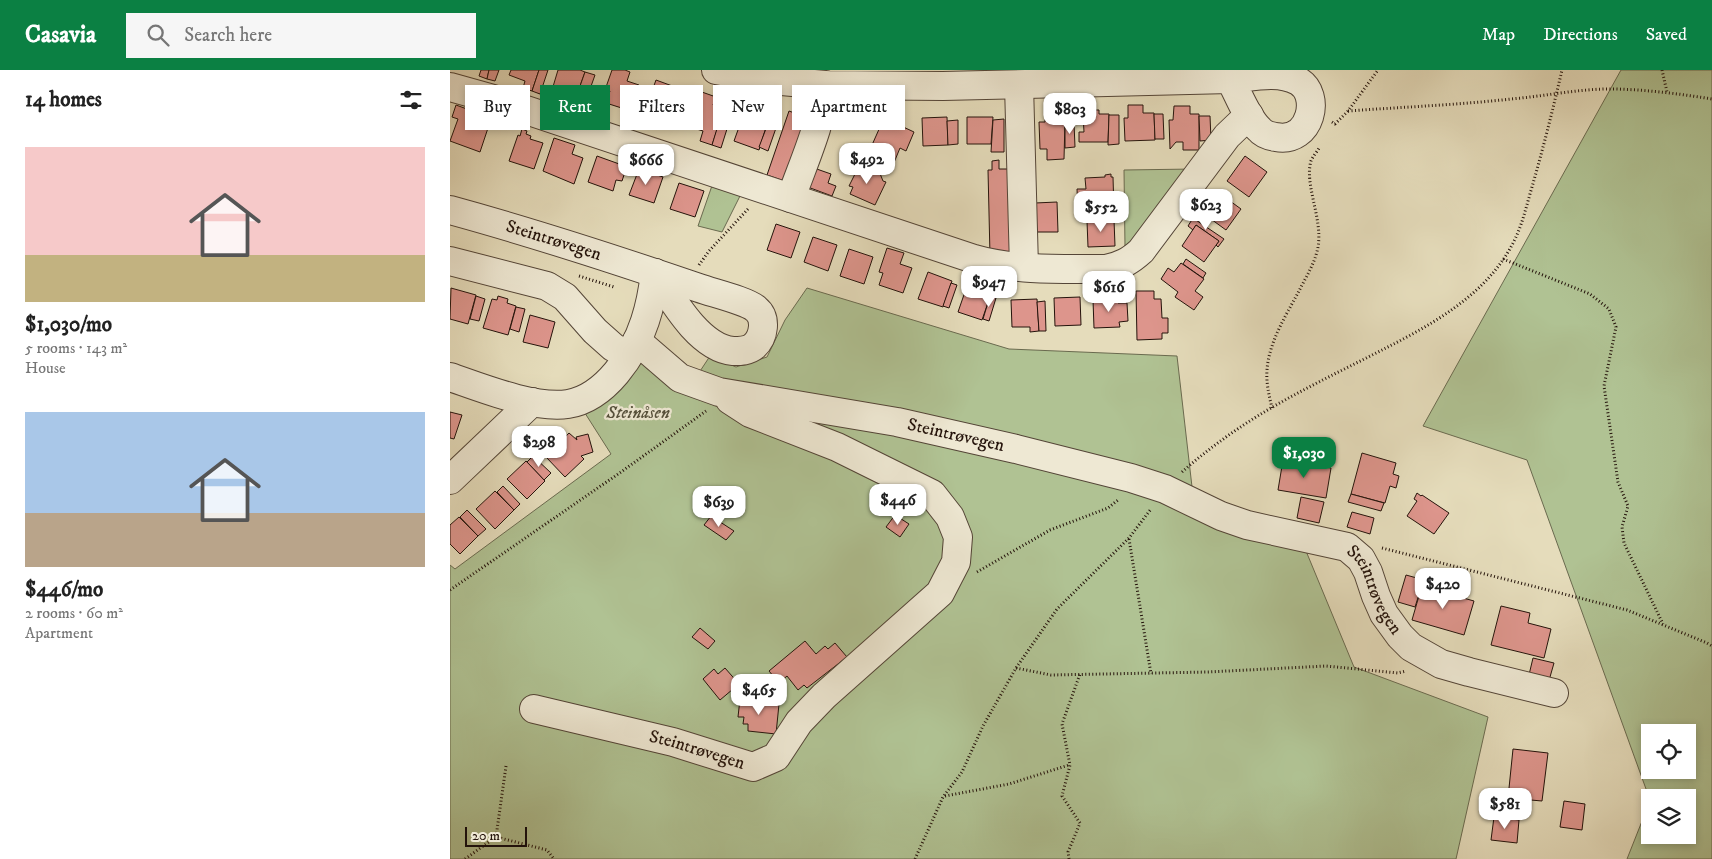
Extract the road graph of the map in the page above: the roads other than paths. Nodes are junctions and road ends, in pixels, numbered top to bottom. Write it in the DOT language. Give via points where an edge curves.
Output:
graph roads {
  1 [pos="716,70"];
  2 [pos="1230,79"];
  3 [pos="825,85"];
  4 [pos="1019,85"];
  5 [pos="905,86"];
  6 [pos="450,87"];
  7 [pos="1249,115"];
  8 [pos="812,130"];
  9 [pos="779,194"];
  10 [pos="450,210"];
  11 [pos="450,261"];
  12 [pos="1024,267"];
  13 [pos="655,273"];
  14 [pos="632,349"];
  15 [pos="450,377"];
  16 [pos="718,392"];
  17 [pos="532,402"];
  18 [pos="456,468"];
  19 [pos="1554,693"];
  20 [pos="534,709"];
  1 -- 3 [label="street"];
  2 -- 4 [label="street"];
  2 -- 7 [label="street"];
  2 -- 7 [label="street" via="1287,76 1300,82 1307,90 1320,123 1306,126 1299,134 1280,138 1258,129"];
  4 -- 5 [label="street"];
  4 -- 12 [label="street"];
  6 -- 9 [label="street"];
  7 -- 12 [label="street" via="1226,136 1133,259 1106,269"];
  8 -- 9 [label="street"];
  9 -- 12 [label="street" via="974,260"];
  10 -- 13 [label="street, Steintrøvegen"];
  11 -- 14 [label="street" via="547,286 565,297 613,347"];
  13 -- 13 [label="street, Steintrøvegen" via="686,318 713,343 721,348 741,351 748,350 759,341 763,322 755,308"];
  13 -- 14 [label="street" via="645,322"];
  14 -- 16 [label="street, Steintrøvegen" via="680,378"];
  14 -- 17 [label="street" via="610,380 581,400 568,404"];
  15 -- 17 [label="street"];
  16 -- 19 [label="street, Steintrøvegen" via="897,422 1016,448 1165,489 1220,516 1247,525 1348,547 1361,558 1384,614 1411,647 1441,664"];
  16 -- 20 [label="street, Steintrøvegen" via="750,413 837,447 932,494 950,517 958,537 956,562 940,594 824,696 799,722 776,757 753,767 673,742"];
  17 -- 18 [label="street"];
}
